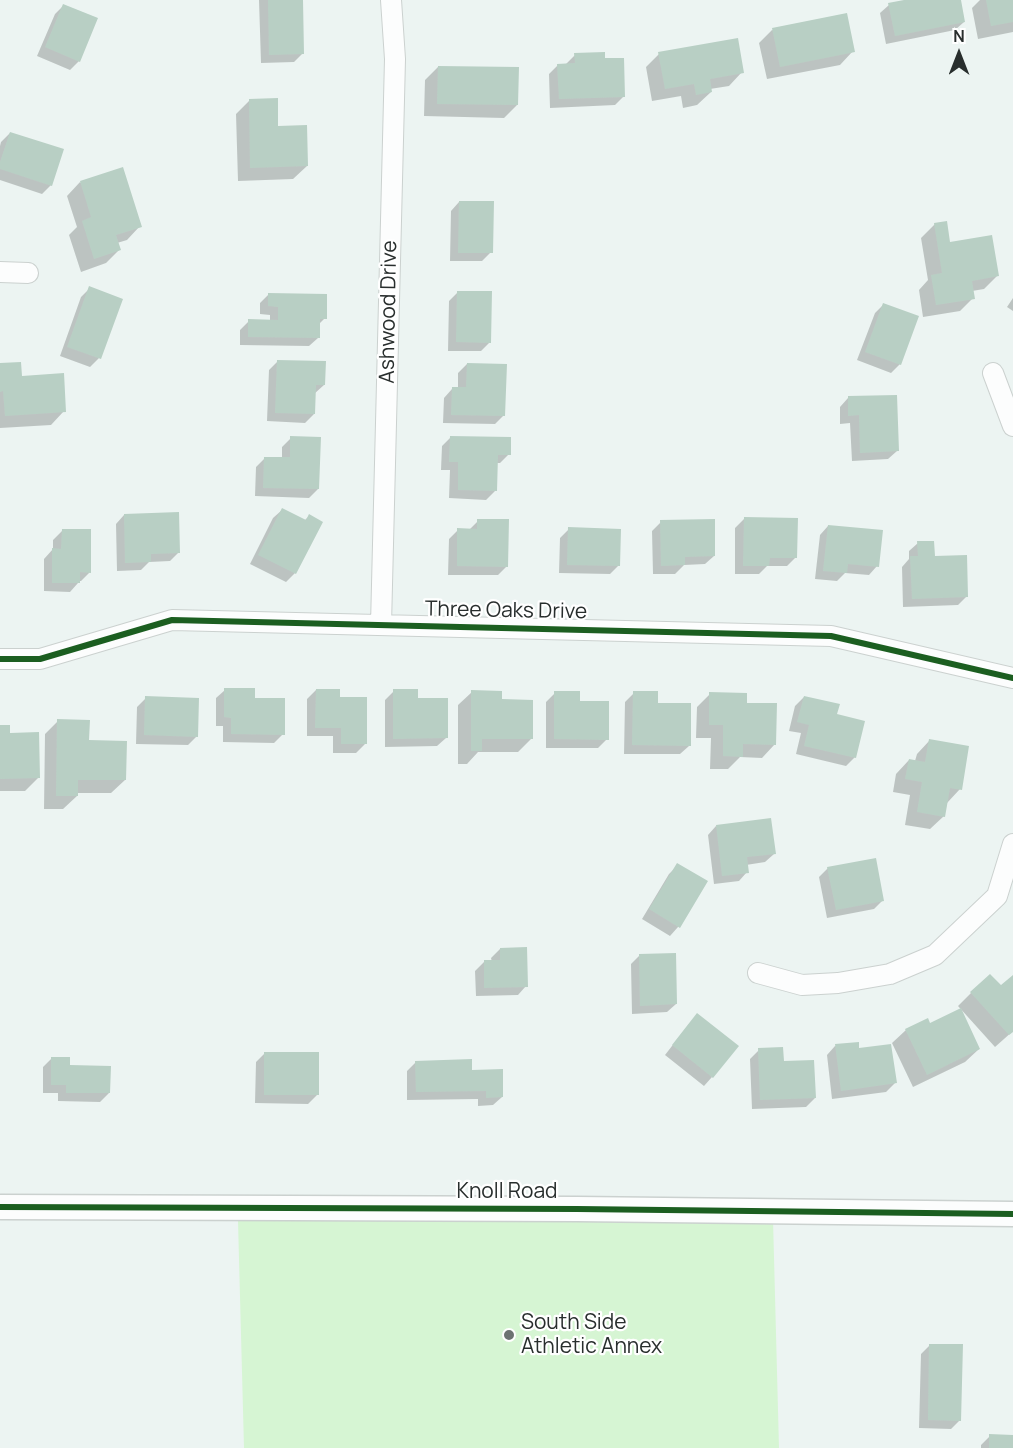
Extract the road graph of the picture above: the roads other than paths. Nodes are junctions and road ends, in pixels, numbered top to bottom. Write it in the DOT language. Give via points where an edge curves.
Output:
graph roads {
  1 [pos="392,0"];
  2 [pos="0,272"];
  3 [pos="28,273"];
  4 [pos="993,373"];
  5 [pos="1013,426"];
  6 [pos="381,625"];
  7 [pos="0,659"];
  8 [pos="1013,678"];
  9 [pos="1013,844"];
  10 [pos="758,973"];
  11 [pos="0,1207"];
  12 [pos="1013,1214"];
  1 -- 6 [label="street, Ashwood Drive" via="395,59"];
  2 -- 3 [label="street"];
  4 -- 5 [label="street"];
  6 -- 7 [label="street, Three Oaks Drive" via="172,620 40,659"];
  6 -- 8 [label="street, Three Oaks Drive" via="831,636"];
  9 -- 10 [label="street" via="997,896 934,955 890,974 801,986"];
  11 -- 12 [label="street, Knoll Road"];
}
